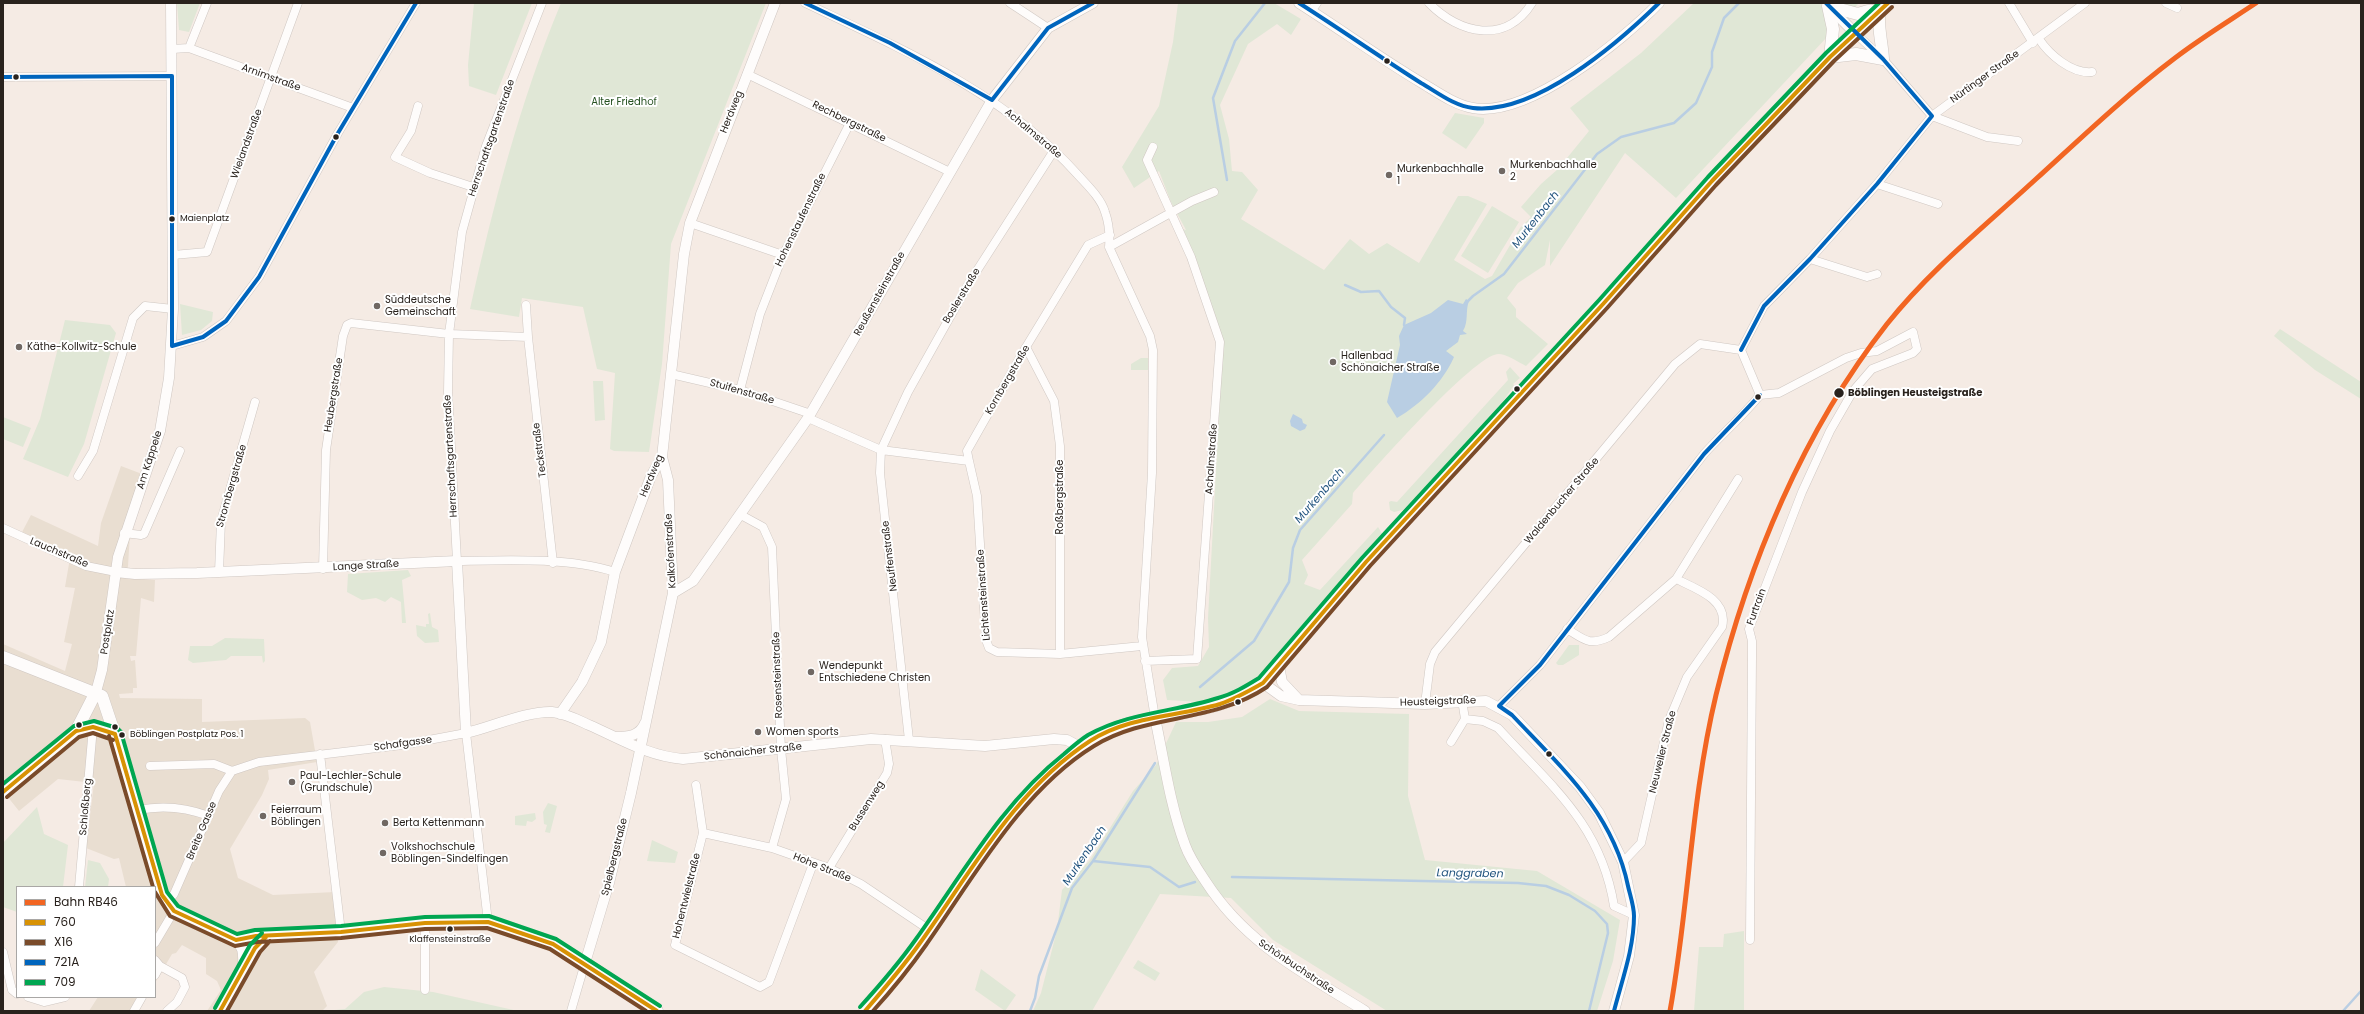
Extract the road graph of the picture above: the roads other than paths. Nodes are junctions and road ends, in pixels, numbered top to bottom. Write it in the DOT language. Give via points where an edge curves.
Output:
graph roads {
  1 [pos="171,3"];
  2 [pos="208,3"];
  3 [pos="298,3"];
  4 [pos="416,3"];
  5 [pos="542,3"];
  6 [pos="775,3"];
  7 [pos="806,3"];
  8 [pos="1010,3"];
  9 [pos="1093,3"];
  10 [pos="1299,3"];
  11 [pos="1429,3"];
  12 [pos="1532,3"];
  13 [pos="1659,3"];
  14 [pos="1888,3"];
  15 [pos="2009,3"];
  16 [pos="2085,3"];
  17 [pos="2166,3"];
  18 [pos="1827,4"];
  19 [pos="1022,6"];
  20 [pos="1314,7"];
  21 [pos="2177,8"];
  22 [pos="1879,11"];
  23 [pos="1048,28"];
  24 [pos="1855,33"];
  25 [pos="2036,41"];
  26 [pos="189,48"];
  27 [pos="172,49"];
  28 [pos="1830,57"];
  29 [pos="1883,59"];
  30 [pos="2092,72"];
  31 [pos="747,74"];
  32 [pos="172,76"];
  33 [pos="3,77"];
  34 [pos="271,77"];
  35 [pos="992,100"];
  36 [pos="418,106"];
  37 [pos="353,108"];
  38 [pos="1932,116"];
  39 [pos="850,122"];
  40 [pos="2018,141"];
  41 [pos="1153,148"];
  42 [pos="1055,150"];
  43 [pos="950,172"];
  44 [pos="1877,184"];
  45 [pos="473,187"];
  46 [pos="1214,192"];
  47 [pos="1938,204"];
  48 [pos="1170,215"];
  49 [pos="690,222"];
  50 [pos="1110,234"];
  51 [pos="1109,247"];
  52 [pos="173,255"];
  53 [pos="783,255"];
  54 [pos="1810,259"];
  55 [pos="1877,274"];
  56 [pos="526,305"];
  57 [pos="173,309"];
  58 [pos="449,334"];
  59 [pos="528,337"];
  60 [pos="172,346"];
  61 [pos="1026,347"];
  62 [pos="1741,350"];
  63 [pos="672,374"];
  64 [pos="740,390"];
  65 [pos="1760,395"];
  66 [pos="255,402"];
  67 [pos="809,416"];
  68 [pos="881,450"];
  69 [pos="180,451"];
  70 [pos="662,457"];
  71 [pos="969,461"];
  72 [pos="78,476"];
  73 [pos="1738,479"];
  74 [pos="741,515"];
  75 [pos="3,528"];
  76 [pos="124,534"];
  77 [pos="457,561"];
  78 [pos="553,563"];
  79 [pos="323,569"];
  80 [pos="116,572"];
  81 [pos="219,572"];
  82 [pos="615,572"];
  83 [pos="1676,579"];
  84 [pos="673,593"];
  85 [pos="1568,629"];
  86 [pos="1142,646"];
  87 [pos="1060,654"];
  88 [pos="3,657"];
  89 [pos="1145,661"];
  90 [pos="1278,666"];
  91 [pos="1263,682"];
  92 [pos="96,692"];
  93 [pos="1299,700"];
  94 [pos="1462,700"];
  95 [pos="1425,704"];
  96 [pos="1499,706"];
  97 [pos="560,714"];
  98 [pos="648,714"];
  99 [pos="1155,718"];
  100 [pos="1465,718"];
  101 [pos="93,727"];
  102 [pos="76,731"];
  103 [pos="466,733"];
  104 [pos="115,734"];
  105 [pos="615,736"];
  106 [pos="885,739"];
  107 [pos="909,740"];
  108 [pos="1451,742"];
  109 [pos="781,748"];
  110 [pos="1082,748"];
  111 [pos="641,750"];
  112 [pos="320,754"];
  113 [pos="150,766"];
  114 [pos="232,771"];
  115 [pos="696,785"];
  116 [pos="3,792"];
  117 [pos="138,810"];
  118 [pos="209,816"];
  119 [pos="703,833"];
  120 [pos="772,848"];
  121 [pos="1624,862"];
  122 [pos="812,864"];
  123 [pos="829,868"];
  124 [pos="79,886"];
  125 [pos="170,907"];
  126 [pos="1634,915"];
  127 [pos="488,922"];
  128 [pos="425,923"];
  129 [pos="928,929"];
  130 [pos="341,932"];
  131 [pos="266,937"];
  132 [pos="236,940"];
  133 [pos="1750,940"];
  134 [pos="156,941"];
  135 [pos="3,952"];
  136 [pos="158,963"];
  137 [pos="585,963"];
  138 [pos="244,968"];
  139 [pos="425,990"];
  140 [pos="16,993"];
  141 [pos="31,998"];
  142 [pos="61,998"];
  143 [pos="141,998"];
  144 [pos="134,1011"];
  145 [pos="167,1011"];
  146 [pos="220,1011"];
  147 [pos="571,1011"];
  148 [pos="657,1011"];
  149 [pos="865,1011"];
  150 [pos="1365,1011"];
  151 [pos="1614,1011"];
  1 -- 27 [label="street, Am Käppele"];
  2 -- 26 [label="street"];
  3 -- 34 [label="street, Wielandstraße"];
  4 -- 37 [label="street"];
  5 -- 45 [label="street, Herrschaftsgartenstraße"];
  6 -- 31 [label="street, Herdweg"];
  7 -- 35 [label="street, Achalmstraße" via="890,43"];
  8 -- 19 [label="street"];
  9 -- 23 [label="street, Reußensteinstraße"];
  10 -- 20 [label="street"];
  11 -- 12 [label="street" via="1438,12 1466,29 1486,31 1507,28"];
  13 -- 20 [label="street" via="1617,42 1547,88 1529,98 1489,108 1473,108 1438,93"];
  14 -- 22 [label="main road"];
  15 -- 25 [label="street"];
  16 -- 25 [label="street, Nürtinger Straße"];
  17 -- 21 [label="street"];
  18 -- 22 [label="main road" via="1858,14"];
  18 -- 24 [label="street"];
  18 -- 28 [label="main road" via="1833,29"];
  19 -- 23 [label="street"];
  22 -- 24 [label="main road"];
  22 -- 29 [label="main road" via="1878,33"];
  23 -- 35 [label="street, Reußensteinstraße"];
  24 -- 28 [label="main road"];
  24 -- 29 [label="street"];
  25 -- 30 [label="street" via="2059,60 2078,70"];
  25 -- 38 [label="street, Nürtinger Straße"];
  26 -- 27 [label="street"];
  26 -- 34 [label="street, Arnimstraße"];
  27 -- 32 [label="street, Am Käppele"];
  28 -- 29 [label="main road" via="1856,54"];
  28 -- 90 [label="main road" via="1712,181 1604,303 1366,562"];
  29 -- 38 [label="street"];
  31 -- 39 [label="street, Rechbergstraße"];
  31 -- 49 [label="street, Herdweg"];
  32 -- 33 [label="street"];
  32 -- 52 [label="street, Am Käppele"];
  34 -- 37 [label="street, Arnimstraße"];
  34 -- 52 [label="street, Wielandstraße" via="207,252"];
  35 -- 42 [label="street, Achalmstraße"];
  35 -- 43 [label="street, Reußensteinstraße"];
  36 -- 45 [label="street" via="411,130 395,158"];
  37 -- 60 [label="street" via="259,277 239,304 226,321 203,337"];
  38 -- 40 [label="street" via="1987,137"];
  38 -- 44 [label="street, Nürtinger Straße"];
  39 -- 43 [label="street, Rechbergstraße"];
  39 -- 53 [label="street, Hohenstaufenstraße"];
  41 -- 48 [label="street, Achalmstraße" via="1147,160"];
  42 -- 50 [label="street, Achalmstraße" via="1105,210"];
  42 -- 68 [label="street, Boslerstraße" via="969,283 908,392"];
  43 -- 67 [label="street, Reußensteinstraße"];
  44 -- 47 [label="street"];
  44 -- 54 [label="street, Nürtinger Straße"];
  45 -- 58 [label="street, Herrschaftsgartenstraße" via="462,232"];
  46 -- 48 [label="street" via="1192,201"];
  48 -- 51 [label="street"];
  48 -- 89 [label="street, Achalmstraße" via="1191,256 1220,342 1197,659"];
  49 -- 53 [label="street"];
  49 -- 63 [label="street, Herdweg" via="684,254"];
  50 -- 51 [label="street, Achalmstraße"];
  50 -- 61 [label="street, Kornbergstraße" via="1088,245"];
  51 -- 86 [label="street, Achalmstraße" via="1150,336 1153,350 1152,473"];
  52 -- 57 [label="street, Am Käppele"];
  53 -- 64 [label="street, Hohenstaufenstraße" via="760,314"];
  54 -- 55 [label="street" via="1867,277"];
  54 -- 62 [label="street, Nürtinger Straße" via="1764,306"];
  56 -- 59 [label="street, Teckstraße"];
  57 -- 60 [label="street, Am Käppele"];
  57 -- 72 [label="street" via="145,306 133,318 93,450"];
  58 -- 59 [label="street"];
  58 -- 77 [label="street, Herrschaftsgartenstraße" via="450,450"];
  58 -- 79 [label="street, Heubergstraße" via="350,323 347,325 337,370 326,450"];
  59 -- 78 [label="street, Teckstraße"];
  60 -- 76 [label="street, Am Käppele" via="166,405 160,431"];
  61 -- 71 [label="street, Kornbergstraße" via="967,451"];
  61 -- 87 [label="street, Roßbergstraße" via="1054,401 1060,446"];
  62 -- 65 [label="street"];
  62 -- 95 [label="street, Waldenbucher Straße" via="1700,344 1675,364 1435,652 1430,664"];
  63 -- 64 [label="street, Stuifenstraße"];
  63 -- 70 [label="street, Herdweg"];
  64 -- 67 [label="street, Stuifenstraße"];
  65 -- 85 [label="street" via="1747,412 1704,454"];
  65 -- 133 [label="street, Furtrain" via="1778,392 1846,358 1877,351 1913,332 1917,349 1913,353 1872,369 1853,391 1830,431 1802,492 1749,629 1752,656"];
  66 -- 81 [label="street, Strombergstraße" via="221,520"];
  67 -- 68 [label="street"];
  67 -- 74 [label="street, Reußensteinstraße"];
  68 -- 71 [label="street"];
  68 -- 107 [label="street, Neuffenstraße" via="880,472"];
  69 -- 76 [label="street" via="146,529 141,535"];
  70 -- 82 [label="street, Herdweg" via="651,476"];
  70 -- 84 [label="street, Kalkofenstraße" via="668,480"];
  71 -- 87 [label="street, Lichtensteinstraße" via="977,496 986,640 989,648 997,652"];
  73 -- 83 [label="street"];
  74 -- 84 [label="street, Reußensteinstraße" via="693,581"];
  74 -- 109 [label="street, Rosensteinstraße" via="763,527 772,547"];
  75 -- 80 [label="street, Lauchstraße" via="86,566"];
  76 -- 80 [label="street, Am Käppele"];
  77 -- 78 [label="street, Lange Straße"];
  77 -- 79 [label="street, Lange Straße"];
  77 -- 103 [label="street, Herrschaftsgartenstraße"];
  78 -- 82 [label="street, Lange Straße" via="600,567"];
  79 -- 81 [label="street, Lange Straße"];
  80 -- 81 [label="street, Lange Straße"];
  80 -- 92 [label="street, Postplatz" via="102,670"];
  82 -- 97 [label="street, Herdweg" via="601,642 582,682"];
  83 -- 85 [label="street" via="1609,637 1597,642 1587,642"];
  83 -- 121 [label="street, Neuweiler Straße" via="1706,593 1723,610 1725,617 1722,627 1687,677 1669,720 1641,843"];
  84 -- 98 [label="street, Kalkofenstraße"];
  85 -- 96 [label="street" via="1540,665"];
  86 -- 87 [label="street, Lichtensteinstraße"];
  86 -- 89 [label="street, Achalmstraße"];
  88 -- 92 [label="main road"];
  89 -- 99 [label="street, Achalmstraße"];
  90 -- 91 [label="main road"];
  90 -- 93 [label="street" via="1282,682"];
  91 -- 93 [label="street, Heusteigstraße" via="1282,696"];
  91 -- 99 [label="main road" via="1244,696 1217,706"];
  92 -- 102 [label="main road, Postplatz"];
  92 -- 104 [label="main road" via="103,698"];
  93 -- 95 [label="street, Heusteigstraße"];
  94 -- 95 [label="street, Heusteigstraße"];
  94 -- 96 [label="street, Heusteigstraße" via="1486,701"];
  94 -- 100 [label="street"];
  96 -- 121 [label="street" via="1512,715 1580,787 1599,813"];
  97 -- 103 [label="street, Schafgasse" via="538,714"];
  97 -- 105 [label="street, Schönaicher Straße"];
  98 -- 105 [label="street, Kalkofenstraße" via="643,728 636,734 628,737"];
  98 -- 111 [label="street, Kalkofenstraße"];
  99 -- 110 [label="main road" via="1112,730"];
  99 -- 150 [label="street, Schönbuchstraße" via="1185,846 1192,861 1226,911 1260,944"];
  100 -- 108 [label="street"];
  100 -- 126 [label="street" via="1483,721 1498,728 1567,803 1596,844 1610,881 1614,906"];
  101 -- 102 [label="main road"];
  101 -- 104 [label="main road"];
  101 -- 124 [label="street, Schloßberg"];
  102 -- 116 [label="main road"];
  103 -- 112 [label="street, Schafgasse" via="402,745"];
  103 -- 127 [label="street, Herrschaftsgartenstraße"];
  104 -- 117 [label="main road"];
  105 -- 111 [label="street, Schönaicher Straße"];
  106 -- 107 [label="street, Schönaicher Straße"];
  106 -- 109 [label="street, Schönaicher Straße"];
  106 -- 123 [label="street, Bussenweg" via="889,764 887,773"];
  107 -- 110 [label="street, Schönaicher Straße" via="985,746 1054,739 1067,740"];
  109 -- 111 [label="street, Schönaicher Straße" via="683,758 656,755"];
  109 -- 120 [label="street, Rosensteinstraße" via="786,799"];
  110 -- 129 [label="main road" via="1043,781 998,830"];
  111 -- 137 [label="street, Spielbergstraße" via="609,881"];
  112 -- 114 [label="street, Schafgasse" via="258,762"];
  112 -- 130 [label="street"];
  113 -- 114 [label="street" via="214,764"];
  114 -- 118 [label="street, Breite Gasse" via="219,791"];
  115 -- 119 [label="street, Hohentwielstraße"];
  117 -- 118 [label="street" via="161,807 189,809"];
  117 -- 125 [label="main road" via="162,896"];
  118 -- 125 [label="street, Breite Gasse"];
  119 -- 120 [label="street, Hohe Straße"];
  119 -- 122 [label="street, Hohentwielstraße" via="675,945 760,986 769,982 773,976"];
  120 -- 122 [label="street, Hohe Straße"];
  121 -- 126 [label="street"];
  122 -- 123 [label="street, Hohe Straße"];
  123 -- 129 [label="street, Hohe Straße" via="861,884"];
  125 -- 132 [label="main road"];
  125 -- 134 [label="street, Breite Gasse"];
  126 -- 151 [label="street" via="1629,956"];
  127 -- 128 [label="main road"];
  127 -- 137 [label="main road" via="553,944"];
  128 -- 130 [label="main road"];
  128 -- 139 [label="street"];
  129 -- 149 [label="main road"];
  130 -- 131 [label="main road"];
  131 -- 132 [label="main road"];
  131 -- 138 [label="main road" via="258,943"];
  132 -- 138 [label="main road" via="242,949"];
  135 -- 140 [label="street" via="12,990"];
  136 -- 145 [label="street" via="182,978 185,987 177,1002"];
  137 -- 147 [label="street"];
  137 -- 148 [label="main road"];
  138 -- 146 [label="main road"];
  141 -- 142 [label="street" via="44,1002"];
  143 -- 144 [label="street"];
}
